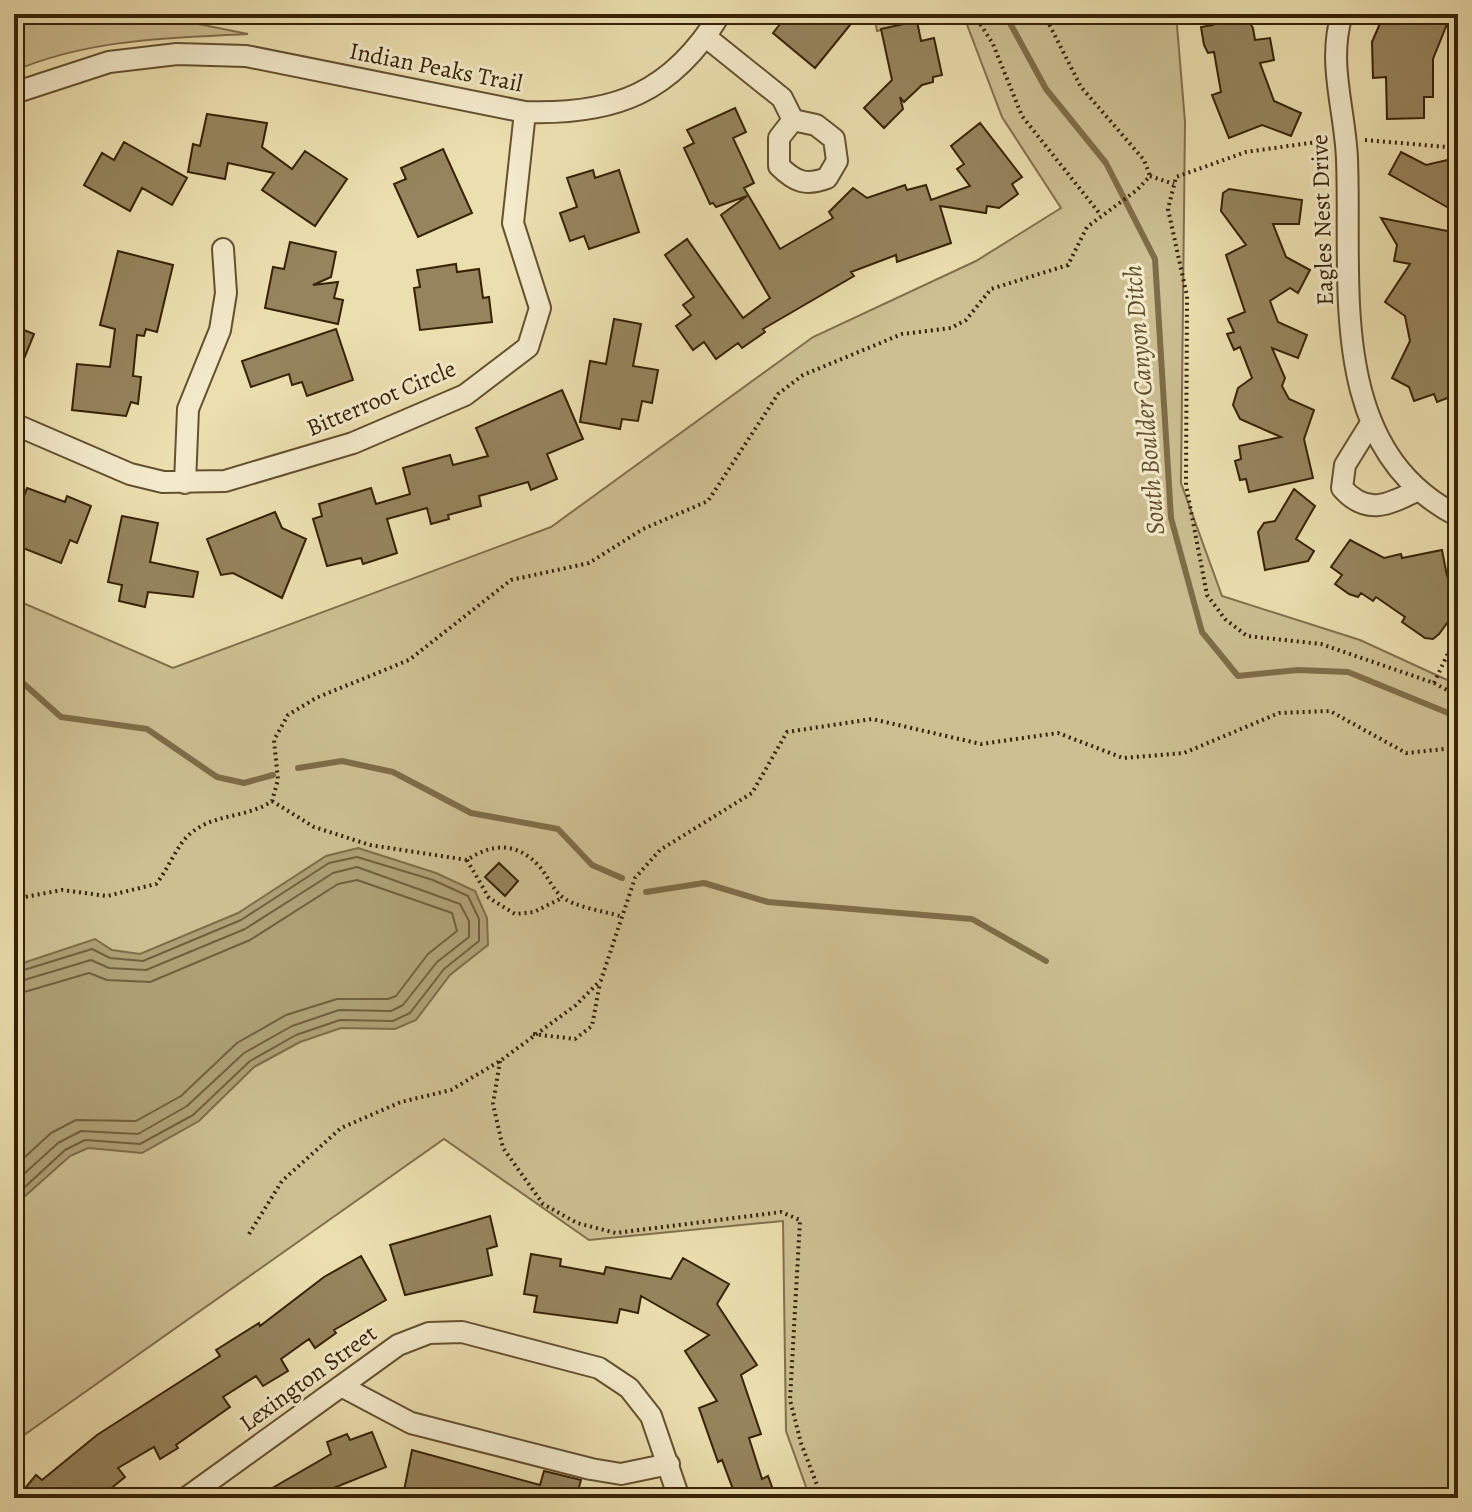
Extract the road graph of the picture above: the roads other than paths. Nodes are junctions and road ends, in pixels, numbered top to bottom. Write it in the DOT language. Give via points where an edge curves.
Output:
graph roads {
  1 [pos="720,14"];
  2 [pos="1342,14"];
  3 [pos="706,37"];
  4 [pos="14,93"];
  5 [pos="525,112"];
  6 [pos="793,120"];
  7 [pos="223,249"];
  8 [pos="1371,423"];
  9 [pos="14,424"];
  10 [pos="185,483"];
  11 [pos="1416,491"];
  12 [pos="1458,516"];
  13 [pos="341,1386"];
  14 [pos="669,1464"];
  15 [pos="186,1498"];
  16 [pos="679,1498"];
  1 -- 3 [label="street, Indian Peaks Trail"];
  2 -- 8 [label="street, Eagles Nest Drive" via="1334,70 1346,138 1352,360"];
  3 -- 5 [label="street, Indian Peaks Trail" via="656,87 615,105 570,114"];
  3 -- 6 [label="street" via="782,98"];
  4 -- 5 [label="street, Indian Peaks Trail" via="109,62 177,54 246,56"];
  5 -- 10 [label="street, Bitterroot Circle" via="513,223 540,308 528,347 465,395 353,443 225,481"];
  7 -- 10 [label="street" via="226,293 220,330 188,409"];
  8 -- 11 [label="street, Eagles Nest Drive" via="1386,453"];
  8 -- 11 [label="street" via="1345,465 1342,488 1356,503 1369,506"];
  9 -- 10 [label="street, Bitterroot Circle" via="130,474"];
  11 -- 12 [label="street, Eagles Nest Drive"];
  13 -- 14 [label="street" via="411,1423 579,1466 621,1474"];
  13 -- 14 [label="street, Lexington Street" via="398,1345 429,1333 462,1332 599,1368 629,1388 651,1416"];
  13 -- 15 [label="street, Lexington Street"];
  14 -- 16 [label="street, Lexington Street"];
}
